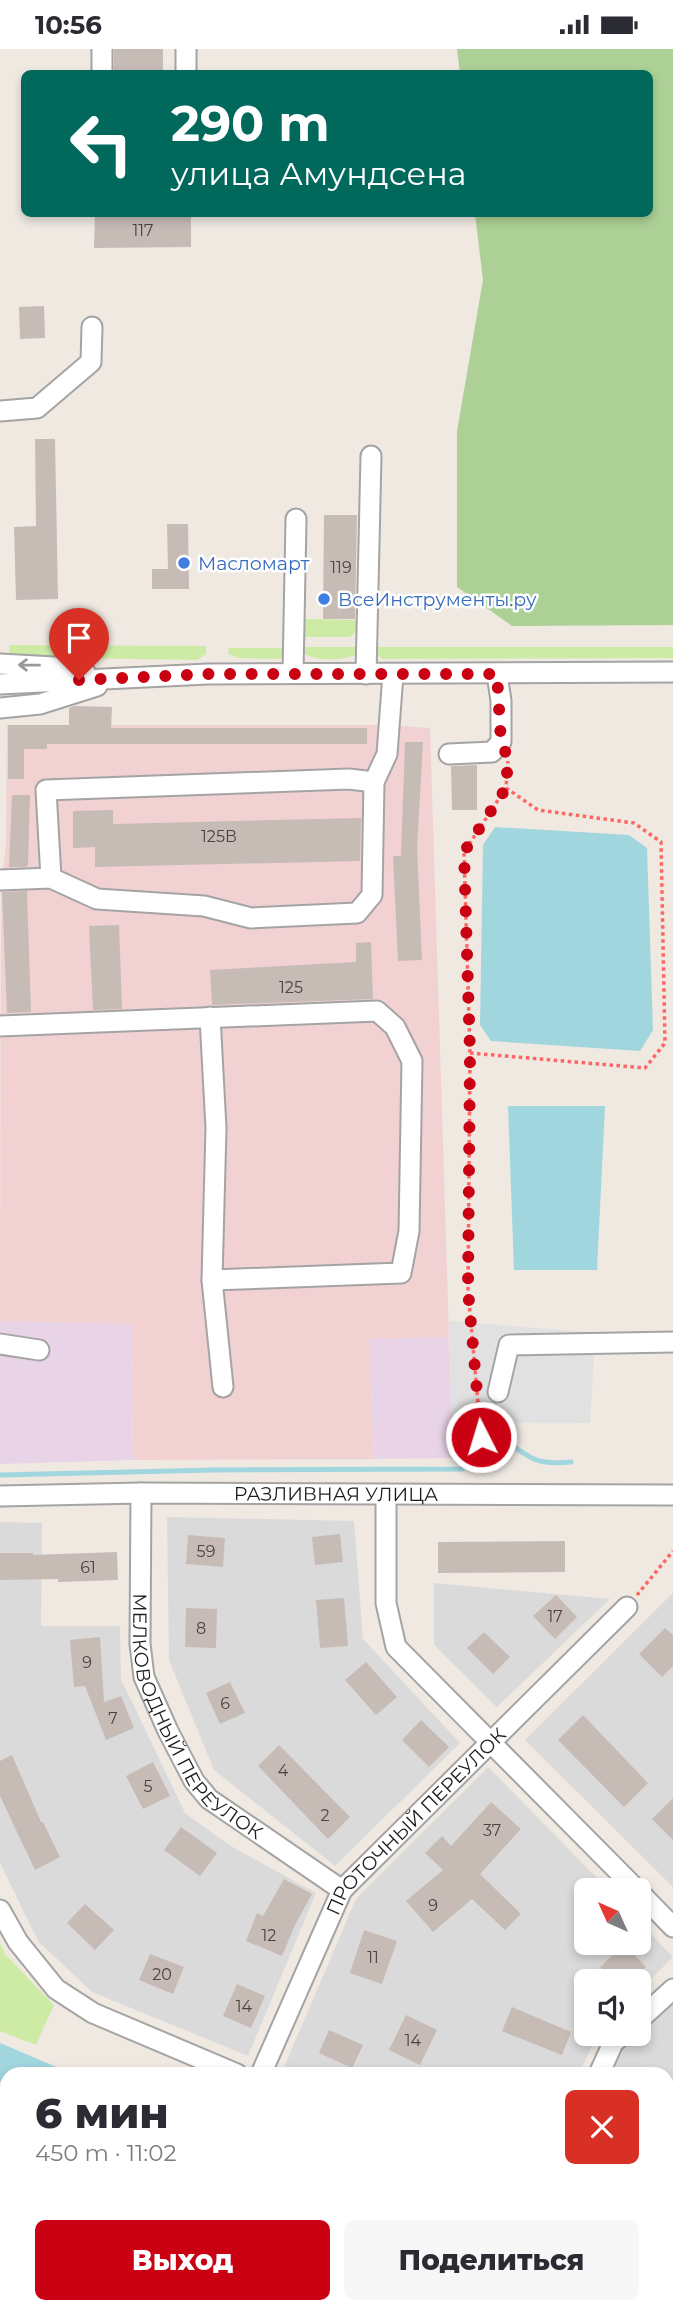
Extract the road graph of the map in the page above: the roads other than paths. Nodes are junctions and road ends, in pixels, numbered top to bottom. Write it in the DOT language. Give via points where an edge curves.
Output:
graph roads {
  1 [pos="102,49"];
  2 [pos="186,49"];
  3 [pos="102,70"];
  4 [pos="186,70"];
  5 [pos="92,327"];
  6 [pos="0,411"];
  7 [pos="371,456"];
  8 [pos="296,519"];
  9 [pos="0,664"];
  10 [pos="673,672"];
  11 [pos="293,673"];
  12 [pos="366,674"];
  13 [pos="393,674"];
  14 [pos="497,674"];
  15 [pos="115,678"];
  16 [pos="0,684"];
  17 [pos="0,708"];
  18 [pos="449,754"];
  19 [pos="374,782"];
  20 [pos="51,878"];
  21 [pos="0,880"];
  22 [pos="210,1017"];
  23 [pos="0,1026"];
  24 [pos="212,1280"];
  25 [pos="673,1342"];
  26 [pos="0,1344"];
  27 [pos="39,1350"];
  28 [pos="223,1387"];
  29 [pos="498,1392"];
  30 [pos="141,1493"];
  31 [pos="386,1495"];
  32 [pos="673,1495"];
  33 [pos="0,1496"];
  34 [pos="627,1607"];
  35 [pos="490,1742"];
  36 [pos="625,1878"];
  37 [pos="342,1890"];
  38 [pos="651,1904"];
  39 [pos="0,1910"];
  40 [pos="673,1927"];
  41 [pos="673,1989"];
  42 [pos="651,2009"];
  43 [pos="612,2046"];
  44 [pos="220,2067"];
  45 [pos="264,2067"];
  46 [pos="602,2067"];
  1 -- 3 [label="street"];
  2 -- 4 [label="street"];
  5 -- 6 [label="street" via="90,362 37,408"];
  7 -- 12 [label="street"];
  8 -- 11 [label="street"];
  15 -- 9 [label="street, one-way" via="72,668"];
  10 -- 14 [label="street"];
  11 -- 12 [label="street"];
  11 -- 15 [label="street"];
  12 -- 13 [label="street"];
  13 -- 14 [label="street"];
  13 -- 19 [label="street" via="387,754"];
  14 -- 18 [label="street" via="501,742 492,752"];
  15 -- 16 [label="street"];
  15 -- 17 [label="street" via="40,704"];
  19 -- 20 [label="street" via="349,779 46,790"];
  19 -- 20 [label="street" via="372,895 357,913 251,918 204,907 97,899"];
  20 -- 21 [label="street"];
  22 -- 23 [label="street"];
  22 -- 24 [label="street" via="216,1128"];
  22 -- 24 [label="street" via="377,1011 395,1027 412,1061 409,1231 401,1273"];
  24 -- 28 [label="street"];
  25 -- 29 [label="street" via="509,1345"];
  26 -- 27 [label="street"];
  30 -- 31 [label="street, РАЗЛИВНАЯ УЛИЦА"];
  30 -- 33 [label="street, РАЗЛИВНАЯ УЛИЦА"];
  30 -- 37 [label="street, МЕЛКОВОДНЫЙ ПЕРЕУЛОК" via="140,1644 144,1677 168,1731 209,1800"];
  31 -- 32 [label="street, РАЗЛИВНАЯ УЛИЦА"];
  31 -- 35 [label="street" via="386,1602 396,1647"];
  34 -- 35 [label="street, ПРОТОЧНЫЙ ПЕРЕУЛОК"];
  35 -- 36 [label="street"];
  35 -- 37 [label="street, ПРОТОЧНЫЙ ПЕРЕУЛОК"];
  37 -- 45 [label="street, ПРОТОЧНЫЙ ПЕРЕУЛОК"];
  38 -- 40 [label="street"];
  39 -- 44 [label="street" via="18,1942 56,1989 93,2013"];
  41 -- 42 [label="street"];
  43 -- 46 [label="street"];
}
